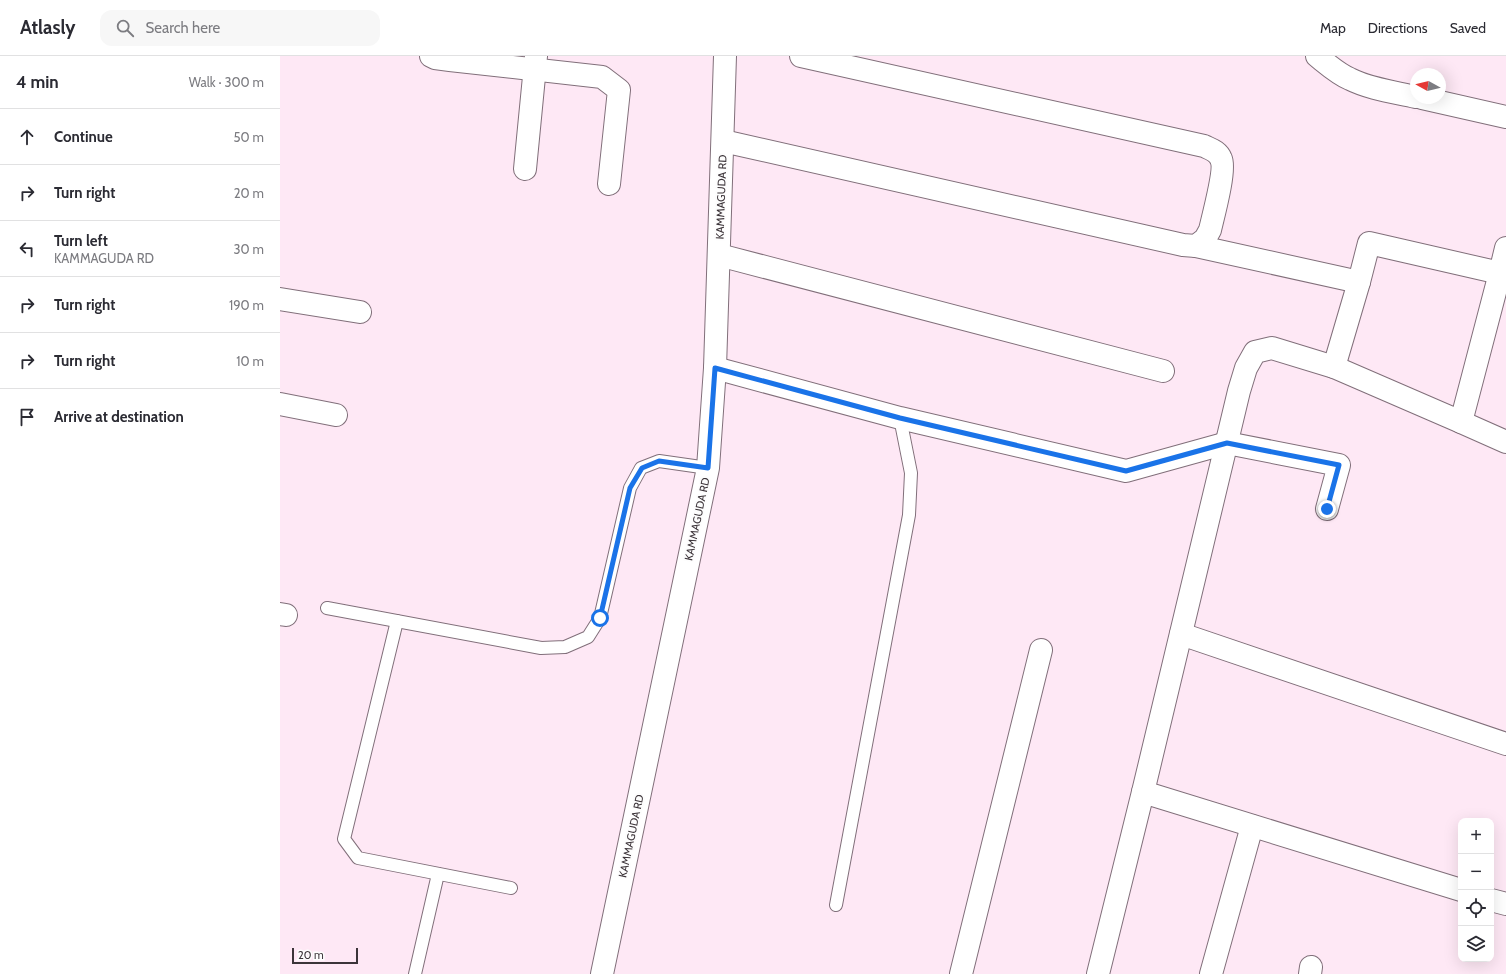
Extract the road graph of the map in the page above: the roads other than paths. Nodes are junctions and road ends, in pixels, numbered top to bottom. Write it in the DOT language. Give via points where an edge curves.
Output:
graph roads {
  1 [pos="431,56"];
  2 [pos="725,56"];
  3 [pos="801,56"];
  4 [pos="1317,56"];
  5 [pos="535,63"];
  6 [pos="1410,96"];
  7 [pos="1446,103"];
  8 [pos="1506,117"];
  9 [pos="723,141"];
  10 [pos="525,169"];
  11 [pos="609,184"];
  12 [pos="1196,246"];
  13 [pos="1506,248"];
  14 [pos="719,255"];
  15 [pos="1503,274"];
  16 [pos="1359,282"];
  17 [pos="280,299"];
  18 [pos="360,312"];
  19 [pos="1334,367"];
  20 [pos="715,368"];
  21 [pos="1163,371"];
  22 [pos="280,404"];
  23 [pos="336,415"];
  24 [pos="900,418"];
  25 [pos="1461,422"];
  26 [pos="1506,442"];
  27 [pos="1227,443"];
  28 [pos="708,468"];
  29 [pos="1327,509"];
  30 [pos="327,608"];
  31 [pos="397,621"];
  32 [pos="1181,634"];
  33 [pos="1041,650"];
  34 [pos="1506,744"];
  35 [pos="1144,792"];
  36 [pos="1252,826"];
  37 [pos="438,874"];
  38 [pos="511,888"];
  39 [pos="1458,889"];
  40 [pos="1494,901"];
  41 [pos="1506,904"];
  42 [pos="836,905"];
  43 [pos="415,974"];
  44 [pos="602,974"];
  45 [pos="961,974"];
  46 [pos="1098,974"];
  47 [pos="1212,974"];
  1 -- 5 [label="street" via="442,59"];
  2 -- 9 [label="street, KAMMAGUDA RD"];
  3 -- 12 [label="street" via="1214,150 1222,159 1223,172 1210,230 1205,239"];
  4 -- 6 [label="street" via="1349,79 1367,86"];
  5 -- 10 [label="street"];
  5 -- 11 [label="street" via="602,77 619,90"];
  7 -- 8 [label="street"];
  9 -- 12 [label="street"];
  9 -- 14 [label="street, KAMMAGUDA RD"];
  12 -- 16 [label="street"];
  13 -- 15 [label="street"];
  14 -- 20 [label="street, KAMMAGUDA RD"];
  14 -- 21 [label="street"];
  15 -- 16 [label="street" via="1369,243"];
  15 -- 25 [label="street"];
  16 -- 19 [label="street"];
  17 -- 18 [label="street"];
  19 -- 25 [label="street"];
  19 -- 27 [label="street" via="1272,348 1255,352 1246,368"];
  20 -- 24 [label="street"];
  20 -- 28 [label="street, KAMMAGUDA RD"];
  22 -- 23 [label="street"];
  24 -- 27 [label="street" via="1126,471"];
  24 -- 42 [label="lane" via="911,473 909,515"];
  25 -- 26 [label="street"];
  27 -- 29 [label="street" via="1339,465"];
  27 -- 32 [label="street"];
  28 -- 31 [label="lane" via="659,461 642,468 630,488 600,618 588,636 565,647 541,648"];
  28 -- 44 [label="street, KAMMAGUDA RD"];
  30 -- 31 [label="lane"];
  31 -- 37 [label="lane" via="344,839 358,858"];
  32 -- 34 [label="street"];
  32 -- 35 [label="street"];
  33 -- 45 [label="street"];
  35 -- 36 [label="street"];
  35 -- 46 [label="street"];
  36 -- 39 [label="street"];
  36 -- 47 [label="street"];
  37 -- 38 [label="lane"];
  37 -- 43 [label="lane"];
  40 -- 41 [label="street"];
}
